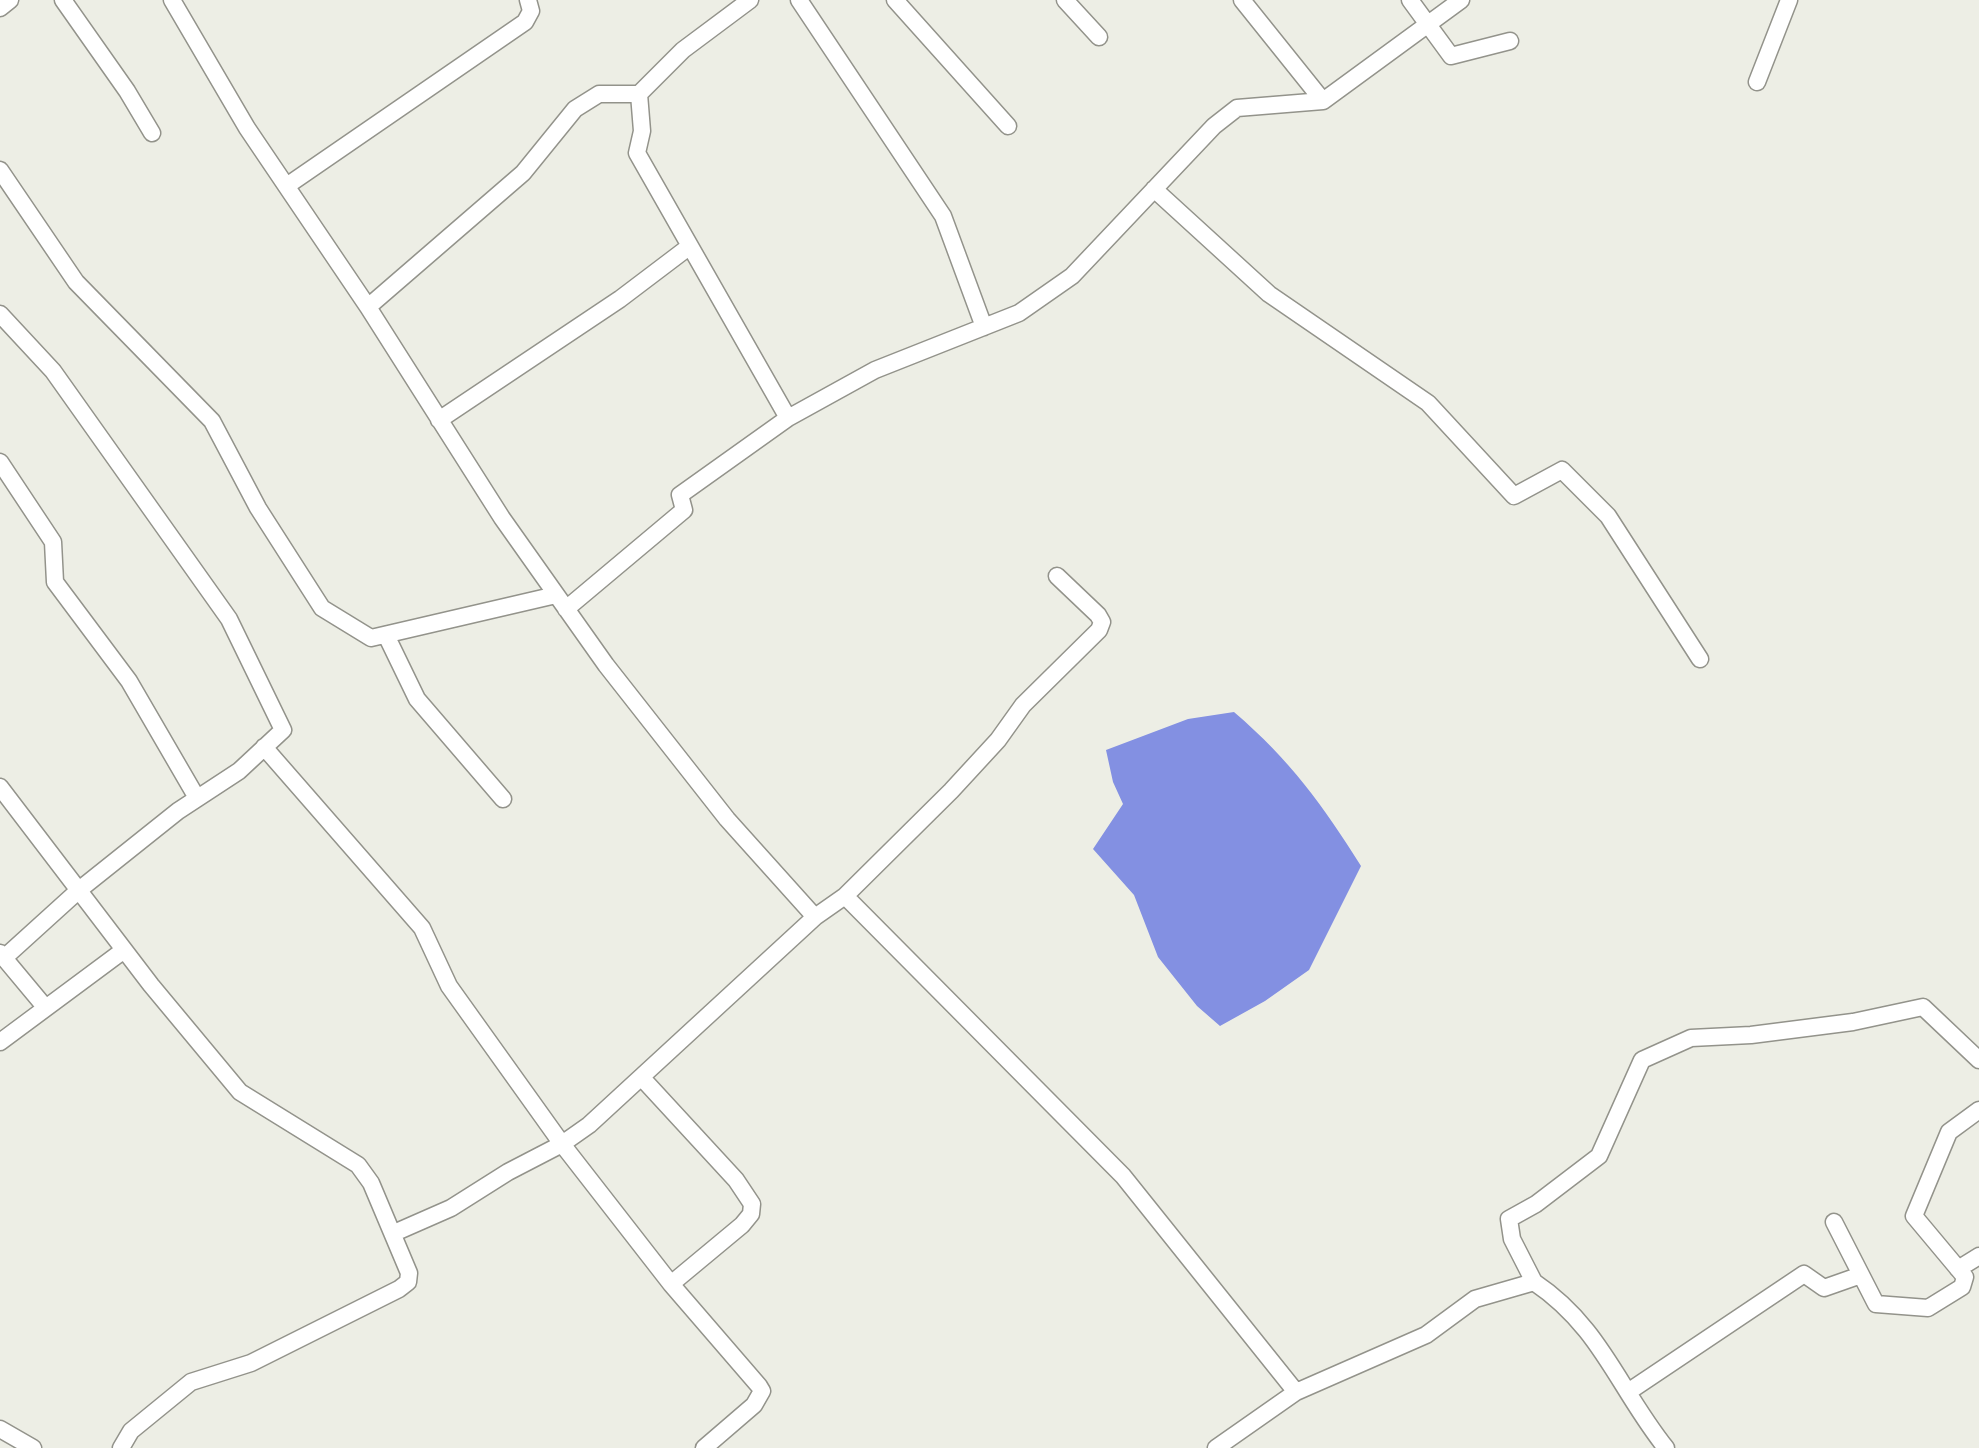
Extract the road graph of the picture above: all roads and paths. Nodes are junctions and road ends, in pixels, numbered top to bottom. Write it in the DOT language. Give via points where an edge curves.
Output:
graph roads {
  1 [pos="10,0"];
  2 [pos="63,0"];
  3 [pos="172,0"];
  4 [pos="528,0"];
  5 [pos="750,0"];
  6 [pos="799,0"];
  7 [pos="894,0"];
  8 [pos="1065,0"];
  9 [pos="1242,0"];
  10 [pos="1410,0"];
  11 [pos="1461,0"];
  12 [pos="1789,0"];
  13 [pos="0,8"];
  14 [pos="1427,27"];
  15 [pos="1100,37"];
  16 [pos="1510,41"];
  17 [pos="1757,82"];
  18 [pos="639,94"];
  19 [pos="1323,101"];
  20 [pos="1008,126"];
  21 [pos="152,133"];
  22 [pos="0,170"];
  23 [pos="288,185"];
  24 [pos="1154,189"];
  25 [pos="690,246"];
  26 [pos="369,307"];
  27 [pos="0,314"];
  28 [pos="985,327"];
  29 [pos="788,418"];
  30 [pos="439,420"];
  31 [pos="0,462"];
  32 [pos="1057,576"];
  33 [pos="556,595"];
  34 [pos="566,608"];
  35 [pos="386,635"];
  36 [pos="1700,659"];
  37 [pos="264,747"];
  38 [pos="0,787"];
  39 [pos="197,798"];
  40 [pos="503,799"];
  41 [pos="79,890"];
  42 [pos="845,896"];
  43 [pos="815,917"];
  44 [pos="124,950"];
  45 [pos="2,956"];
  46 [pos="45,1007"];
  47 [pos="0,1042"];
  48 [pos="1979,1059"];
  49 [pos="642,1078"];
  50 [pos="1979,1111"];
  51 [pos="562,1144"];
  52 [pos="1834,1222"];
  53 [pos="394,1233"];
  54 [pos="1979,1256"];
  55 [pos="1958,1269"];
  56 [pos="1861,1275"];
  57 [pos="1534,1282"];
  58 [pos="671,1284"];
  59 [pos="1296,1392"];
  60 [pos="1628,1392"];
  61 [pos="0,1429"];
  62 [pos="33,1448"];
  63 [pos="121,1448"];
  64 [pos="704,1448"];
  65 [pos="1216,1448"];
  66 [pos="1666,1448"];
  1 -- 13 [label="street"];
  2 -- 21 [label="street"];
  3 -- 23 [label="street" via="247,128"];
  4 -- 23 [label="street" via="531,12 526,22"];
  5 -- 18 [label="street" via="683,50"];
  6 -- 28 [label="street" via="943,216"];
  7 -- 20 [label="street"];
  8 -- 15 [label="street"];
  9 -- 19 [label="street"];
  10 -- 14 [label="street"];
  11 -- 14 [label="street"];
  12 -- 17 [label="street"];
  14 -- 16 [label="street" via="1451,56"];
  14 -- 19 [label="street"];
  18 -- 25 [label="street" via="642,131 637,153"];
  18 -- 26 [label="street" via="599,94 575,109 523,173"];
  19 -- 24 [label="street" via="1237,108"];
  22 -- 35 [label="street" via="75,282 212,421 258,508 323,608 371,638"];
  23 -- 26 [label="street"];
  24 -- 28 [label="street" via="1072,276 1019,313"];
  24 -- 36 [label="street" via="1269,294 1428,403 1514,496 1562,470 1608,516"];
  25 -- 29 [label="street"];
  25 -- 30 [label="street" via="620,299"];
  26 -- 30 [label="street"];
  27 -- 37 [label="street" via="53,371 229,619 283,730"];
  28 -- 29 [label="street" via="875,370"];
  29 -- 34 [label="street" via="680,495 684,510"];
  30 -- 33 [label="street"];
  31 -- 39 [label="street" via="52,542 55,582 129,681"];
  32 -- 42 [label="street" via="1098,615 1102,622 1099,630 1023,705 972,769"];
  33 -- 34 [label="street"];
  33 -- 35 [label="street"];
  34 -- 43 [label="street" via="727,819"];
  35 -- 40 [label="street" via="417,699"];
  37 -- 39 [label="street" via="239,771"];
  37 -- 51 [label="street" via="422,928 449,986"];
  38 -- 41 [label="street"];
  39 -- 41 [label="street"];
  41 -- 44 [label="street"];
  41 -- 45 [label="street"];
  42 -- 43 [label="street"];
  42 -- 59 [label="street" via="1124,1176"];
  43 -- 49 [label="street"];
  44 -- 46 [label="street"];
  44 -- 53 [label="street" via="240,1092 358,1165"];
  45 -- 46 [label="street"];
  46 -- 47 [label="street"];
  48 -- 57 [label="street" via="1923,1007 1764,1034 1690,1038 1642,1060 1598,1156 1508,1219 1512,1239"];
  49 -- 51 [label="street"];
  49 -- 58 [label="street" via="736,1180 752,1204 742,1225"];
  50 -- 55 [label="street" via="1949,1132 1914,1216"];
  51 -- 53 [label="street" via="451,1208"];
  51 -- 58 [label="street"];
  52 -- 56 [label="street"];
  53 -- 63 [label="street" via="409,1273 408,1282 400,1289 251,1363 191,1382 131,1431"];
  54 -- 55 [label="street"];
  55 -- 56 [label="street" via="1965,1277 1962,1287 1927,1308 1876,1304"];
  56 -- 60 [label="street" via="1824,1289 1804,1274"];
  57 -- 59 [label="street" via="1475,1299 1426,1335"];
  57 -- 60 [label="street" via="1562,1302 1599,1343"];
  58 -- 64 [label="street" via="762,1391 754,1405"];
  59 -- 65 [label="street"];
  60 -- 66 [label="street"];
  61 -- 62 [label="street"];
}
